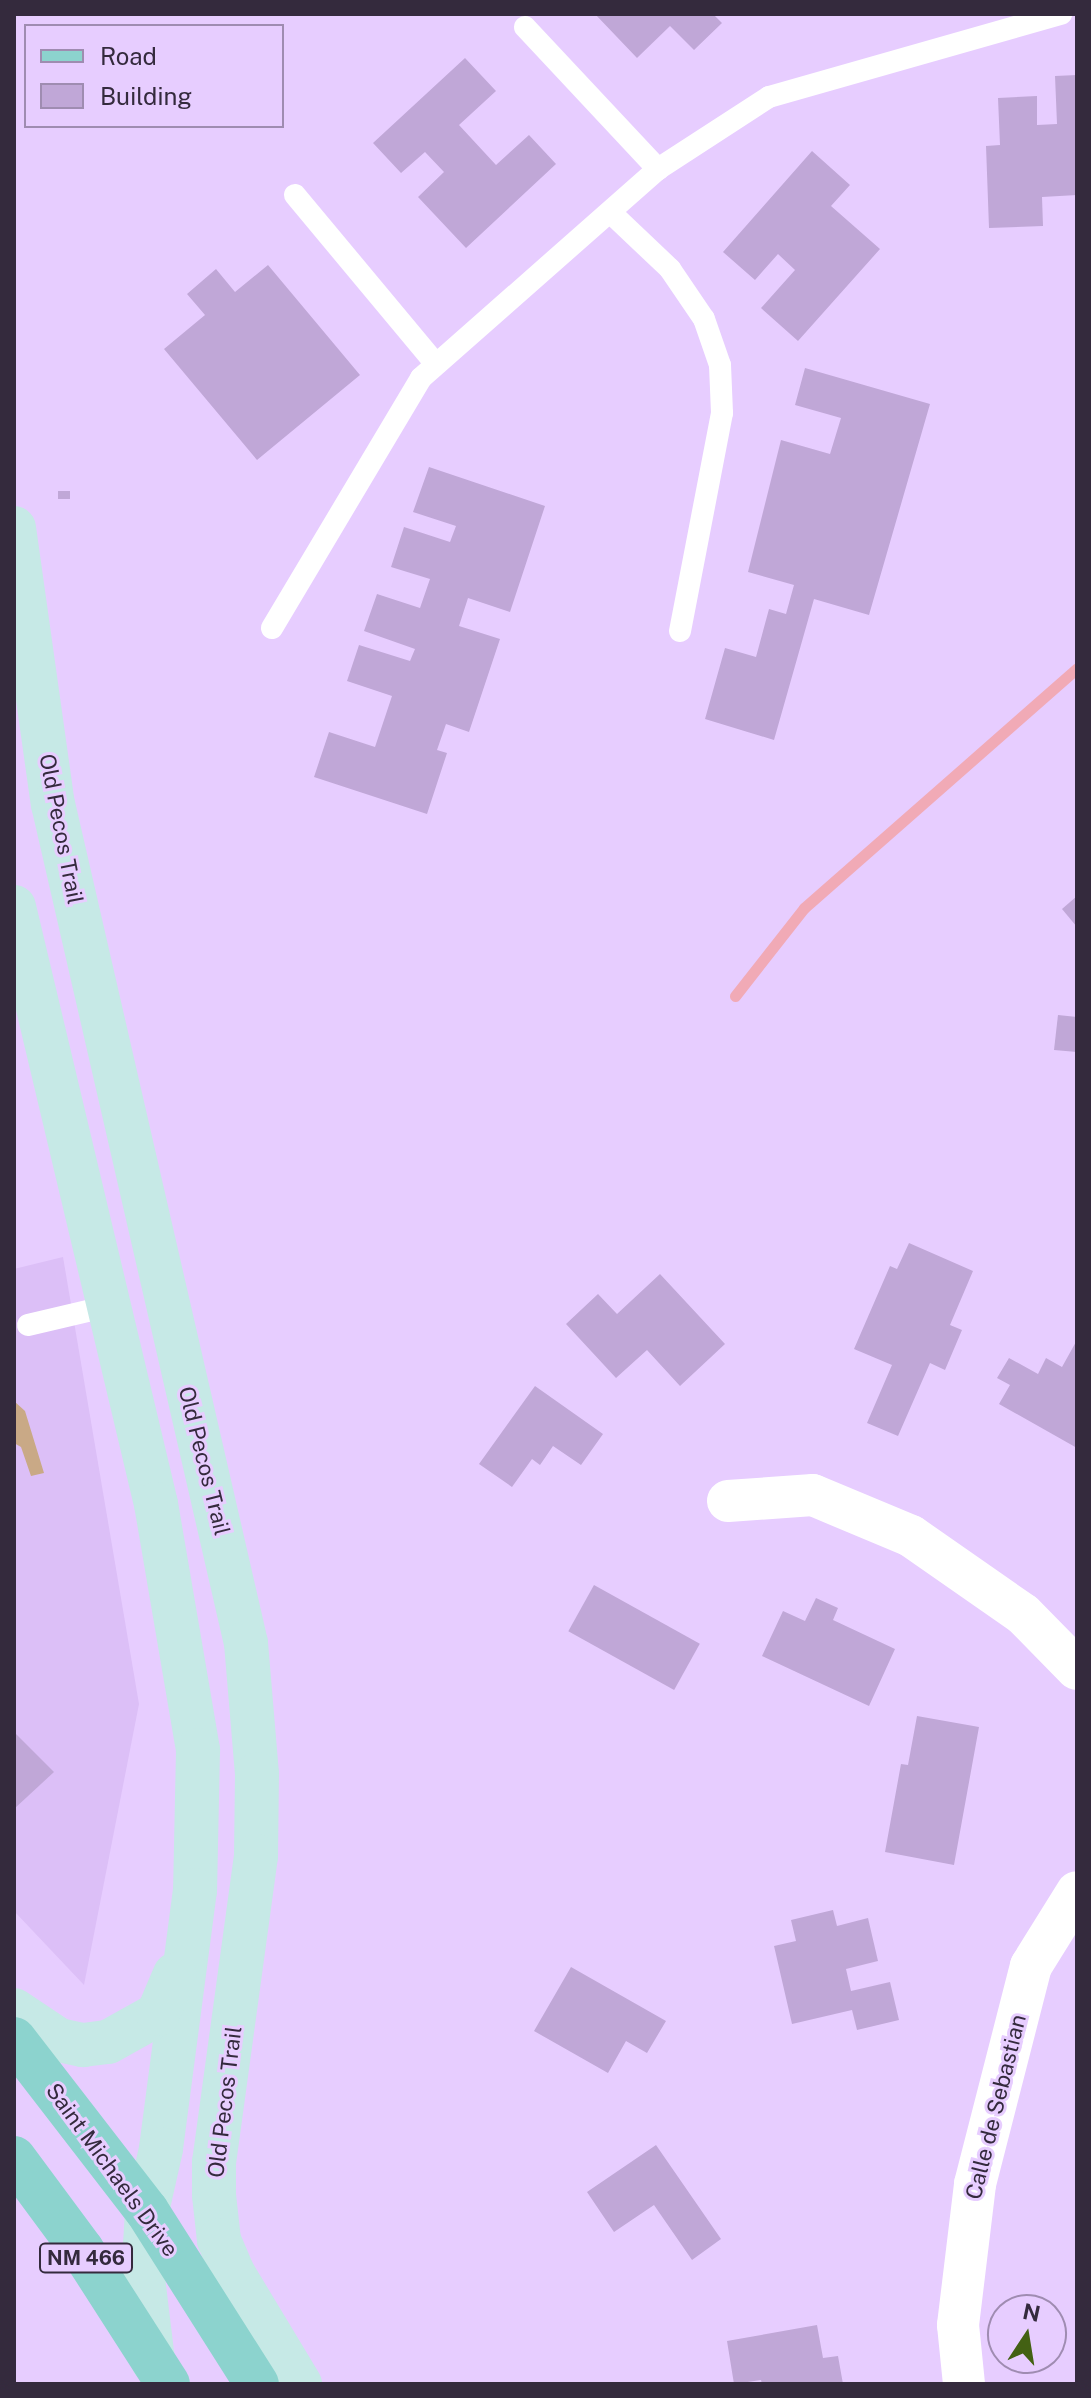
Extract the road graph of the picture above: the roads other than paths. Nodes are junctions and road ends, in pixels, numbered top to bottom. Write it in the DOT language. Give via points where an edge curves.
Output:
graph roads {
  1 [pos="1061,14"];
  2 [pos="525,27"];
  3 [pos="658,169"];
  4 [pos="295,195"];
  5 [pos="610,212"];
  6 [pos="436,364"];
  7 [pos="14,528"];
  8 [pos="272,628"];
  9 [pos="680,631"];
  10 [pos="14,907"];
  11 [pos="109,1306"];
  12 [pos="28,1325"];
  13 [pos="728,1501"];
  14 [pos="1077,1669"];
  15 [pos="195,1890"];
  16 [pos="1077,1892"];
  17 [pos="14,2010"];
  18 [pos="14,2039"];
  19 [pos="14,2158"];
  20 [pos="147,2211"];
  21 [pos="160,2373"];
  22 [pos="257,2384"];
  23 [pos="300,2384"];
  24 [pos="964,2384"];
  1 -- 3 [label="lane" via="769,97"];
  2 -- 3 [label="lane"];
  3 -- 5 [label="lane"];
  4 -- 6 [label="lane"];
  5 -- 6 [label="lane"];
  5 -- 9 [label="lane" via="670,269 704,319 720,365 722,413"];
  6 -- 8 [label="lane" via="421,378"];
  7 -- 23 [label="main road, Old Pecos Trail" via="53,804 246,1643 257,1774 256,1856 214,2162 214,2195 219,2240 233,2273"];
  10 -- 11 [label="main road"];
  11 -- 12 [label="lane"];
  11 -- 15 [label="main road" via="163,1535 193,1702 200,1817"];
  13 -- 14 [label="street" via="813,1495 911,1536 1023,1614"];
  15 -- 17 [label="main road" via="165,2001 142,2026 108,2042 83,2045 59,2040"];
  15 -- 20 [label="main road" via="161,2149"];
  16 -- 24 [label="street, Calle de Sebastian" via="1031,1966 975,2184 958,2325"];
  18 -- 20 [label="main road, Saint Michaels Drive / NM 466"];
  19 -- 21 [label="main road, NM 466"];
  20 -- 21 [label="main road" via="143,2278"];
  20 -- 22 [label="main road, Saint Michaels Drive / NM 466"];
}
